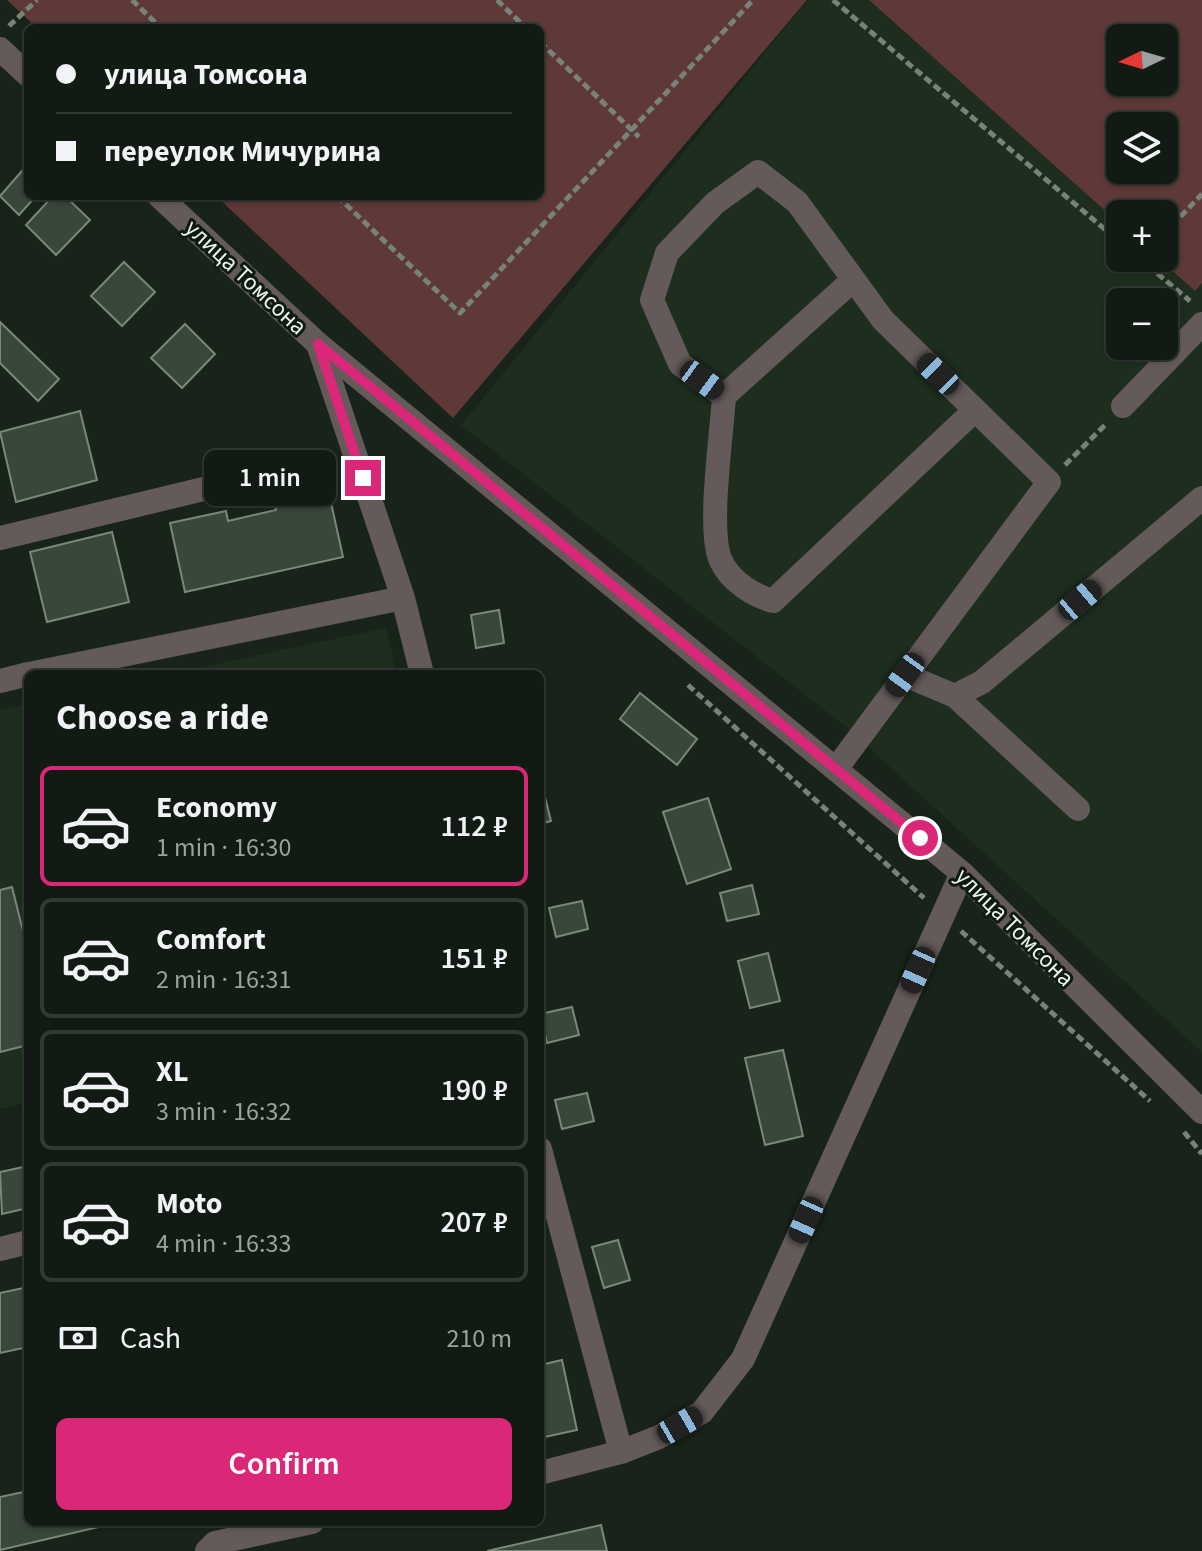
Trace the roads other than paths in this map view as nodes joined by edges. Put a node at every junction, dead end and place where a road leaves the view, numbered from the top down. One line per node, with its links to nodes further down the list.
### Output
1 (0, 49): 2 (street)
2 (24, 71)
3 (163, 200): 6 (street, улица Томсона)
4 (853, 280): 7 (street); 7 (street); 9 (street)
5 (1197, 313): 8 (street)
6 (318, 344): 13 (street); 20 (street, улица Томсона)
7 (724, 396): 9 (street)
8 (1123, 406)
9 (975, 410): 17 (street)
10 (262, 475): 12 (street)
11 (1202, 498): 19 (street)
12 (0, 538)
13 (403, 598): 14 (street); 15 (street)
14 (48, 670)
15 (421, 670)
16 (24, 675): 18 (street)
17 (905, 675): 19 (street); 20 (street)
18 (0, 681)
19 (955, 696): 21 (street)
20 (836, 769): 22 (street, улица Томсона)
21 (1078, 809)
22 (962, 873): 23 (street, улица Томсона); 27 (street)
23 (1202, 1112)
24 (544, 1164): 27 (street)
25 (24, 1243): 26 (street)
26 (0, 1249)
27 (621, 1452): 28 (street)
28 (544, 1472)
29 (294, 1526): 30 (street)
30 (207, 1551)

